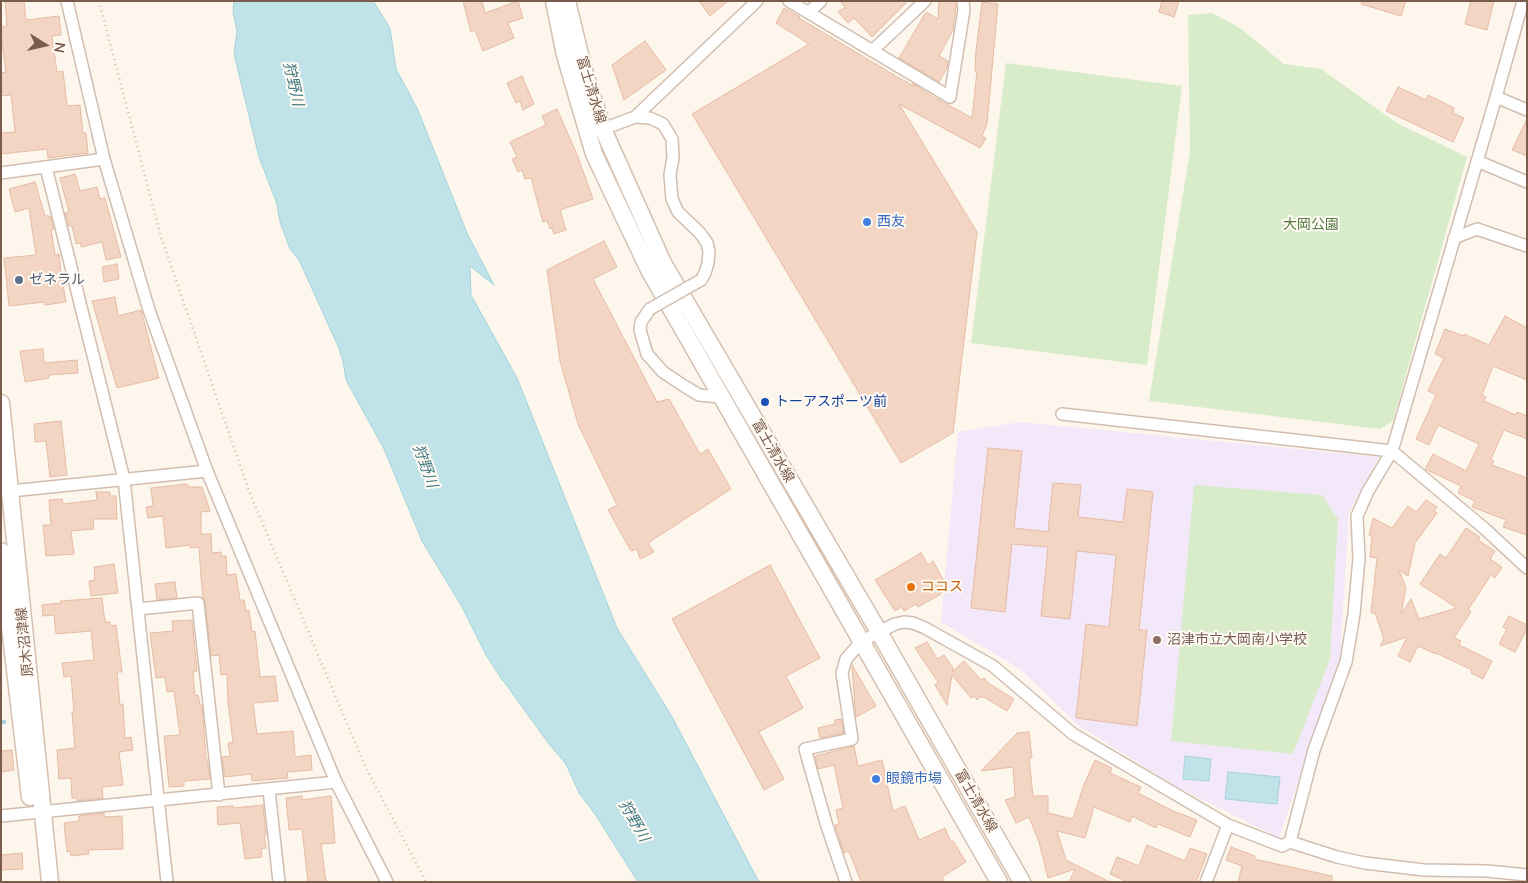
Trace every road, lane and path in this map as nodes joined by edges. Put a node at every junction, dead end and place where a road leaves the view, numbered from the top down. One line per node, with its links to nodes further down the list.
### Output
1 (67, 1): 17 (street)
2 (100, 1): 50 (path)
3 (554, 1): 24 (main road, 富士清水線)
4 (567, 1): 16 (main road, 富士清水線)
5 (756, 1): 15 (street)
6 (789, 1): 11 (street)
7 (821, 1): 11 (street)
8 (925, 1): 12 (street)
9 (963, 1): 12 (street)
10 (1522, 1): 13 (street)
11 (809, 12): 12 (street)
12 (872, 51)
13 (1496, 98): 14 (street); 18 (street)
14 (1527, 110)
15 (635, 117): 16 (street); 24 (street, bridge)
16 (603, 128): 34 (main road, 富士清水線)
17 (104, 159): 19 (street); 28 (street)
18 (1476, 161): 21 (street); 22 (street)
19 (46, 166): 20 (street); 29 (street)
20 (1, 173)
21 (1527, 182)
22 (1454, 238): 23 (street); 27 (street)
23 (1527, 246)
24 (720, 397): 35 (main road, 富士清水線)
25 (1, 403): 30 (main road, 原木沼津線)
26 (1062, 414): 27 (street)
27 (1392, 451): 32 (street); 43 (street)
28 (207, 471): 29 (street); 36 (street)
29 (124, 480): 30 (street); 33 (street)
30 (6, 492): 40 (main road, 原木沼津線)
31 (1, 551): 40 (main road, 原木沼津線)
32 (1527, 568)
33 (138, 609): 38 (street); 39 (street)
34 (879, 632): 35 (street); 42 (street); 53 (main road, 富士清水線)
35 (861, 642): 51 (street); 52 (main road, 富士清水線)
36 (336, 782): 37 (street); 49 (street)
37 (268, 790): 38 (street); 48 (street)
38 (218, 795): 39 (street)
39 (158, 801): 40 (street); 47 (street)
40 (37, 811): 41 (street); 45 (main road, 原木沼津線); 46 (main road, 原木沼津線)
41 (1, 816)
42 (1228, 825): 43 (street); 54 (street)
43 (1290, 842): 44 (street)
44 (1527, 874)
45 (39, 882)
46 (50, 882)
47 (166, 882)
48 (279, 882)
49 (387, 882)
50 (426, 882)
51 (846, 882)
52 (999, 882)
53 (1022, 882)
54 (1206, 882)

